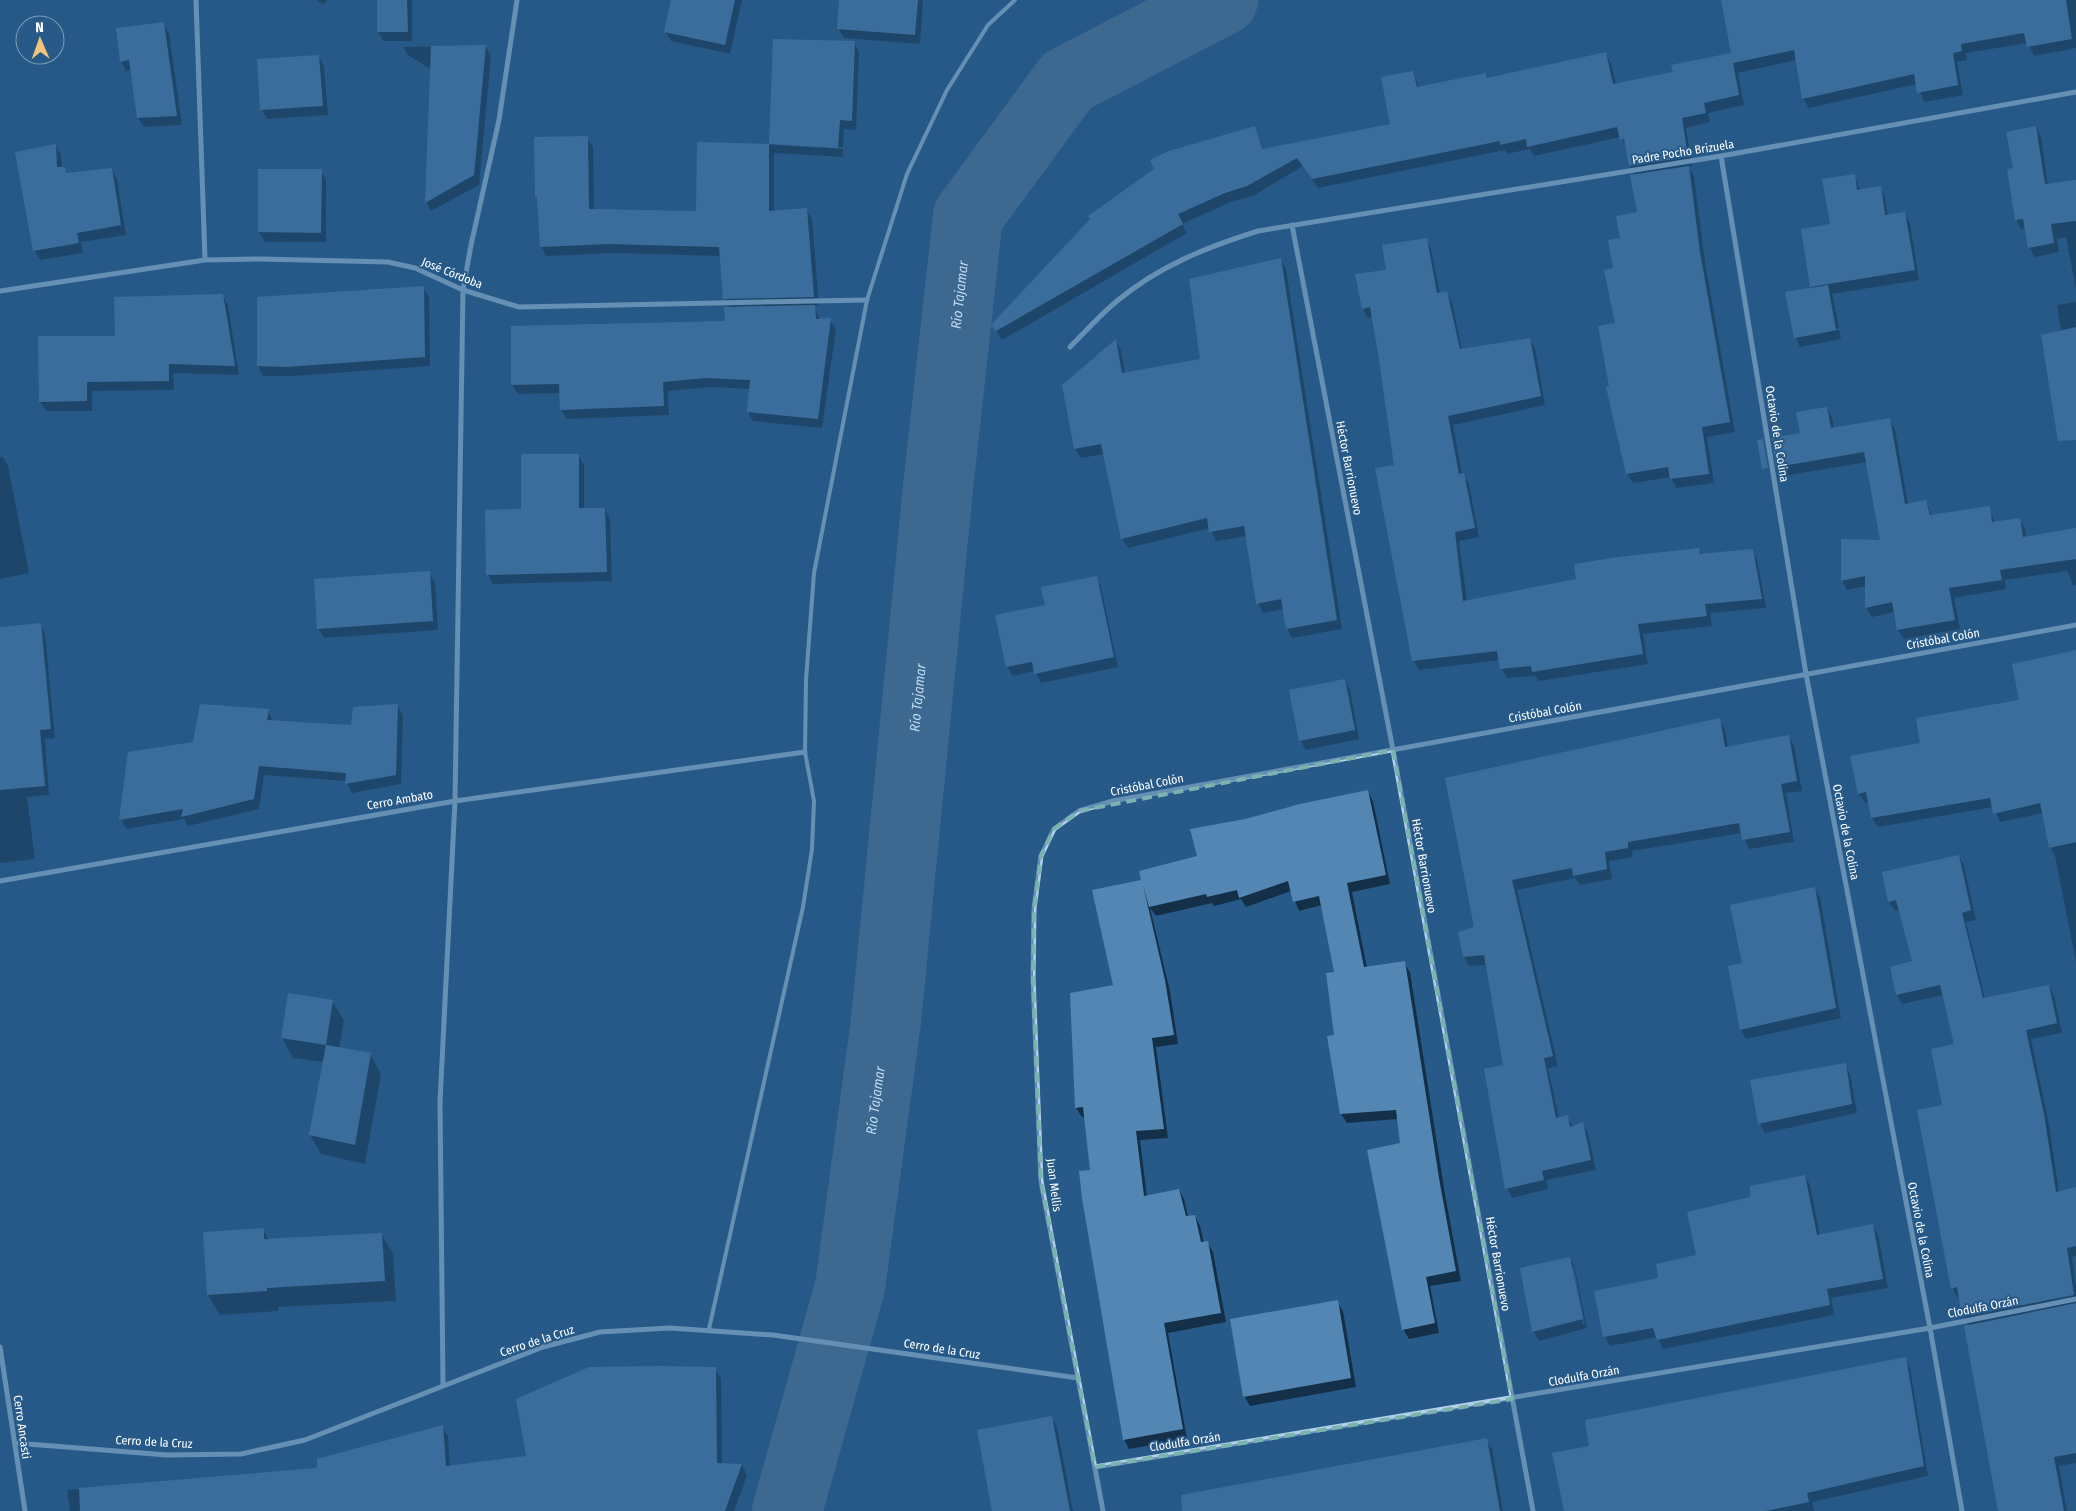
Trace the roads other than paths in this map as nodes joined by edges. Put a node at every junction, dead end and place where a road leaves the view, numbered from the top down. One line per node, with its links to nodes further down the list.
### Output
1 (196, 0): 7 (street)
2 (517, 0): 8 (street)
3 (1015, 0): 10 (lane)
4 (2076, 92): 5 (street, Padre Pocho Brizuela)
5 (1721, 156): 6 (street, Padre Pocho Brizuela); 13 (street, Octavio de la Colina)
6 (1292, 225): 11 (street, Padre Pocho Brizuela); 14 (street, Héctor Barrionuevo)
7 (205, 260): 8 (street, José Córdoba); 9 (street, José Córdoba)
8 (463, 290): 10 (street, José Córdoba); 16 (street)
9 (0, 291)
10 (867, 300): 15 (lane)
11 (1070, 346)
12 (2076, 625): 13 (street, Cristóbal Colón)
13 (1806, 674): 14 (street, Cristóbal Colón); 20 (street, Octavio de la Colina)
14 (1393, 750): 17 (street, Cristóbal Colón); 27 (street, Héctor Barrionuevo)
15 (805, 752): 16 (street, Cerro Ambato); 21 (lane)
16 (455, 801): 18 (street, Cerro Ambato); 24 (street)
17 (1041, 856): 23 (street, Juan Mellis)
18 (0, 881)
19 (2076, 1299): 20 (street, Clodulfa Orzán)
20 (1930, 1328): 27 (street, Clodulfa Orzán); 33 (street, Octavio de la Colina)
21 (709, 1329): 23 (street, Cerro de la Cruz); 24 (street, Cerro de la Cruz)
22 (0, 1347): 25 (street, Cerro Ancasti)
23 (1078, 1378): 29 (street, Juan Mellis)
24 (443, 1385): 28 (street, Cerro de la Cruz)
25 (6, 1388): 26 (street); 28 (street, Cerro Ancasti)
26 (0, 1389)
27 (1512, 1399): 29 (street, Clodulfa Orzán); 32 (street, Héctor Barrionuevo)
28 (15, 1443): 30 (street, Cerro Ancasti)
29 (1095, 1467): 31 (street, Juan Mellis)
30 (25, 1511)
31 (1103, 1511)
32 (1533, 1511)
33 (1962, 1511)

